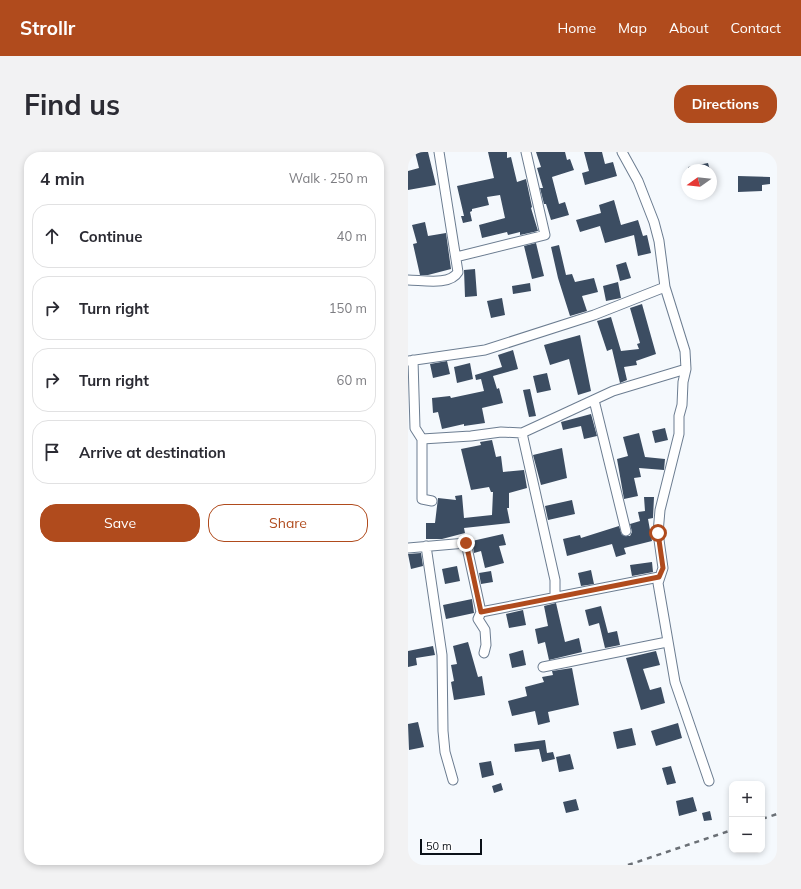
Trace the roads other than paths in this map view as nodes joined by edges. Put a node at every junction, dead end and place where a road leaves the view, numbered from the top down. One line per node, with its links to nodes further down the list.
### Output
1 (439, 152): 4 (street)
2 (526, 152): 4 (street)
3 (622, 152): 6 (street)
4 (456, 256): 5 (street)
5 (408, 280)
6 (666, 288): 7 (street); 8 (street)
7 (410, 360): 11 (street)
8 (686, 369): 9 (street); 16 (street)
9 (594, 400): 10 (street); 13 (street)
10 (522, 433): 11 (street); 17 (street)
11 (422, 439): 12 (street)
12 (432, 501)
13 (626, 531)
14 (426, 546): 15 (street); 18 (street); 22 (street)
15 (408, 548)
16 (659, 577): 17 (street); 19 (street)
17 (555, 597): 18 (street)
18 (481, 612): 20 (street)
19 (667, 642): 21 (street); 23 (street)
20 (484, 653)
21 (543, 667)
22 (453, 780)
23 (709, 781)

